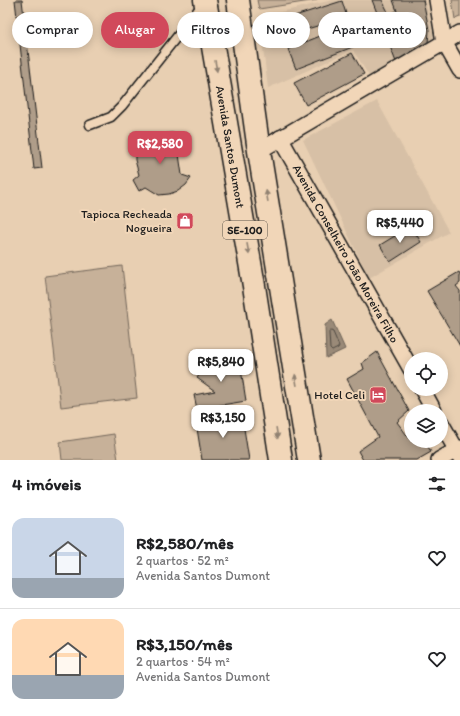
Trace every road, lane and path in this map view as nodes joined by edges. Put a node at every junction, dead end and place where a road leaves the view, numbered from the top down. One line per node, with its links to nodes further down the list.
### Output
1 (238, 0): 9 (main road, SE-100)
2 (437, 0): 5 (street)
3 (205, 1): 7 (lane); 13 (main road, Avenida Santos Dumont / SE-100, one-way to 13)
4 (460, 33): 5 (street)
5 (444, 42): 6 (street); 8 (street)
6 (460, 70)
7 (90, 125)
8 (280, 138): 9 (street); 10 (street, Avenida Conselheiro João Moreira Filho)
9 (259, 151): 14 (main road, SE-100, one-way to 9)
10 (404, 357)
11 (448, 434): 12 (street)
12 (459, 452): 15 (street)
13 (281, 460)
14 (309, 460)
15 (440, 460)

